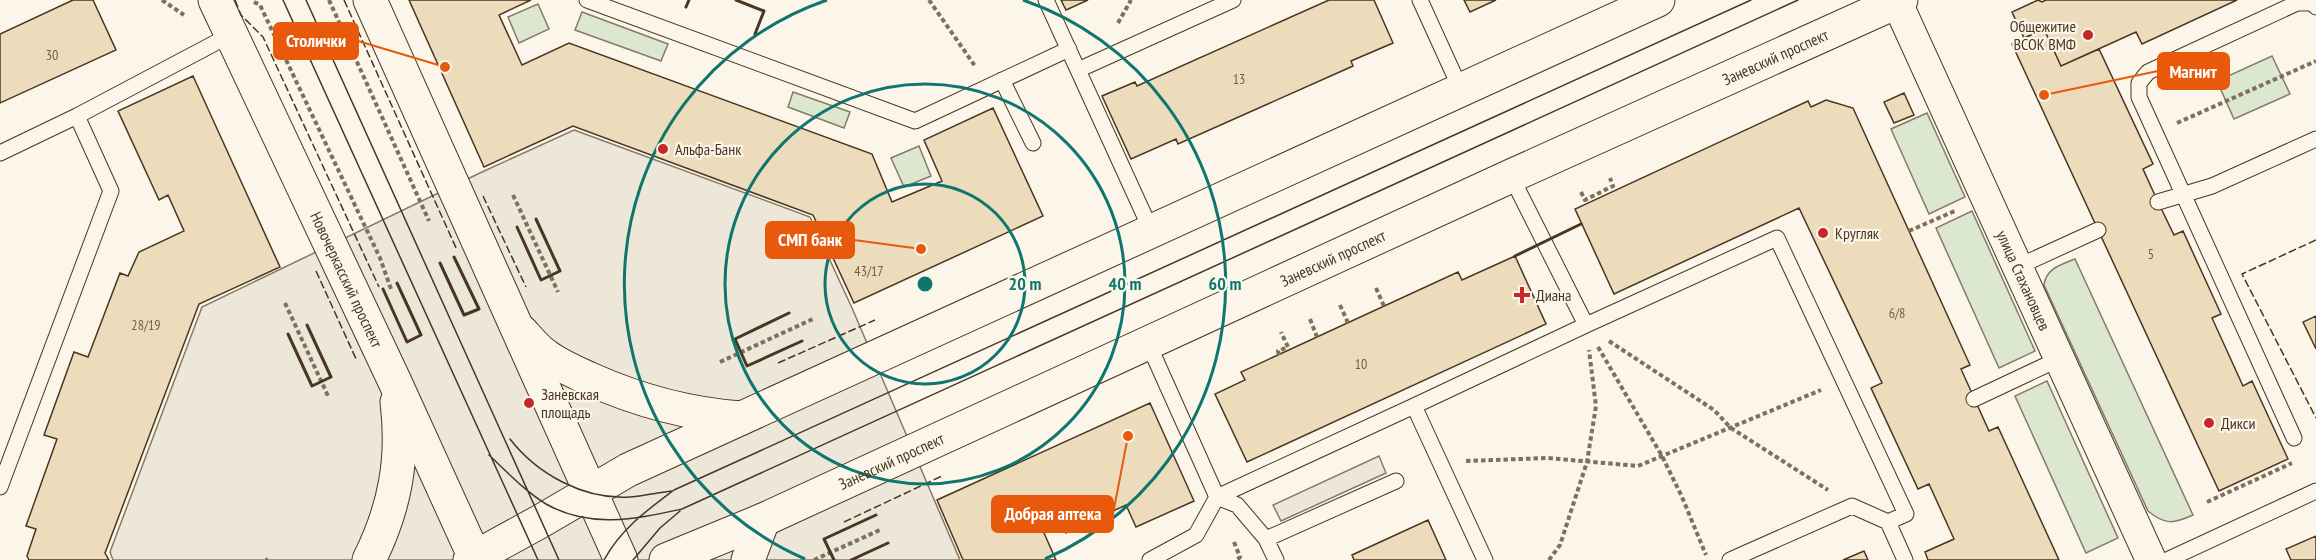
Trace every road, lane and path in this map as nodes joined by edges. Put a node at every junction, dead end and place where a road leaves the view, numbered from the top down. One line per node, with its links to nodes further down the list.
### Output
1 (215, 0): 13 (main road, Новочеркасский проспект)
2 (329, 0): 31 (path)
3 (370, 0): 45 (main road)
4 (587, 0): 17 (lane)
5 (929, 0): 17 (path)
6 (1046, 0): 14 (lane)
7 (1233, 0): 16 (lane)
8 (1419, 0): 18 (lane)
9 (1658, 0): 18 (main road)
10 (1898, 1): 24 (main road, Заневский проспект); 29 (street, улица Стахановцев)
11 (260, 5): 36 (path)
12 (2316, 7): 20 (lane)
13 (232, 34): 19 (lane); 54 (main road, Новочеркасский проспект)
14 (1069, 49): 16 (lane); 17 (lane)
15 (2316, 61): 20 (path)
16 (1078, 70): 32 (lane)
17 (996, 83): 22 (lane)
18 (1461, 90): 32 (main road)
19 (77, 116): 23 (lane); 65 (lane)
20 (2156, 133): 28 (lane)
21 (2316, 139): 28 (lane)
22 (1033, 143)
23 (0, 153)
24 (1511, 176): 46 (lane); 49 (main road, Заневский проспект)
25 (1610, 178): 26 (path)
26 (1581, 192)
27 (513, 195): 38 (path)
28 (2183, 195): 30 (lane); 60 (lane)
29 (1985, 197): 34 (path); 35 (street, улица Стахановцев)
30 (2158, 202)
31 (429, 222)
32 (1151, 230): 58 (main road)
33 (2098, 230): 35 (lane)
34 (1909, 231)
35 (2017, 267): 51 (street, улица Стахановцев)
36 (390, 286)
37 (1377, 288): 41 (path)
38 (558, 292)
39 (285, 303): 55 (path)
40 (1340, 305): 44 (path)
41 (1384, 306)
42 (815, 318): 52 (path)
43 (1310, 319): 48 (path)
44 (1348, 323)
45 (514, 325): 58 (main road); 67 (main road)
46 (1586, 325): 53 (lane); 57 (lane); 59 (path); 61 (path); 63 (path)
47 (1281, 332): 50 (path)
48 (1317, 337)
49 (1148, 343): 68 (lane); 71 (main road, Заневский проспект)
50 (1280, 355)
51 (2059, 359): 56 (lane); 88 (street, улица Стахановцев)
52 (720, 362)
53 (1843, 380): 59 (path); 72 (lane)
54 (395, 382): 75 (main road, Новочеркасский проспект); 76 (main road)
55 (329, 398)
56 (1974, 399)
57 (1413, 406): 62 (lane); 68 (lane)
58 (741, 418): 67 (main road)
59 (1731, 428): 61 (path); 70 (path)
60 (2294, 438): 69 (path)
61 (1662, 456): 63 (path); 85 (path)
62 (1439, 462): 63 (path); 83 (lane)
63 (1587, 462): 84 (path)
64 (1396, 481): 74 (lane)
65 (0, 487)
66 (2316, 491): 89 (lane)
67 (590, 492): 75 (main road); 77 (main road)
68 (1217, 497): 74 (lane); 81 (lane)
69 (2207, 502)
70 (1852, 506): 72 (lane); 86 (lane)
71 (763, 520): 78 (main road, Заневский проспект); 79 (main road)
72 (1888, 522): 87 (lane)
73 (882, 529): 80 (path)
74 (1266, 539): 82 (lane)
75 (474, 559)
76 (369, 560)
77 (621, 560)
78 (666, 560)
79 (748, 560)
80 (814, 560)
81 (1150, 560)
82 (1276, 560)
83 (1485, 560)
84 (1549, 560)
85 (1708, 560)
86 (1730, 560)
87 (1905, 560)
88 (2151, 560)
89 (2167, 560)

